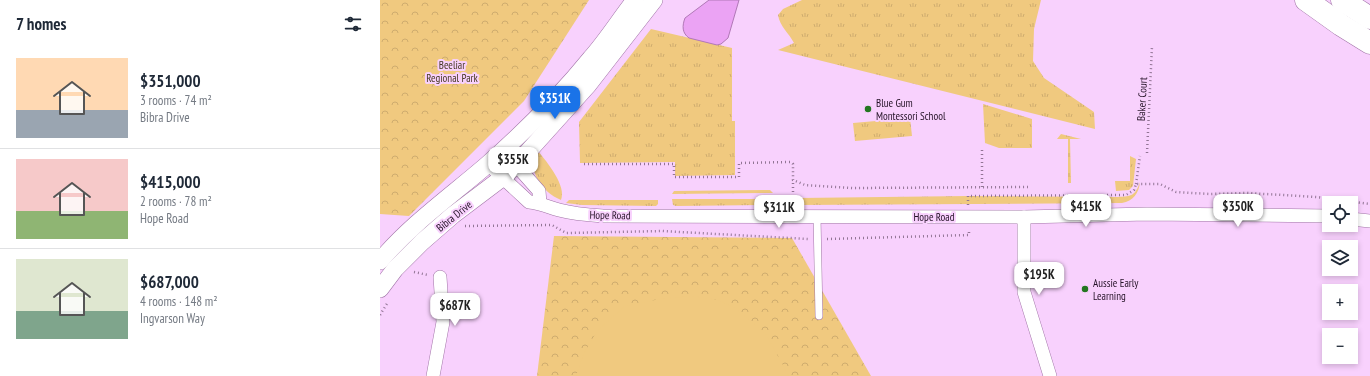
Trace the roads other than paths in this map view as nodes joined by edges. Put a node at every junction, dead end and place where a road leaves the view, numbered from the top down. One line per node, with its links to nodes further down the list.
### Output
1 (635, 0): 7 (street, Bibra Drive)
2 (654, 0): 9 (street, Bibra Drive)
3 (1306, 0): 6 (highway)
4 (1342, 0): 5 (highway)
5 (1370, 18)
6 (1370, 43)
7 (501, 152): 8 (street, Bibra Drive); 9 (street)
8 (488, 164): 10 (street, Hope Road); 17 (street, Bibra Drive)
9 (516, 165): 10 (street, Bibra Drive); 11 (street)
10 (502, 178): 11 (street, Hope Road); 19 (street, Bibra Drive)
11 (540, 203): 12 (street, Hope Road)
12 (817, 216): 14 (street, Hope Road); 20 (lane)
13 (1322, 216): 14 (street, Hope Road)
14 (1024, 217): 22 (street)
15 (1358, 220): 16 (street)
16 (1370, 222)
17 (380, 261)
18 (440, 277): 21 (street)
19 (383, 290)
20 (819, 316)
21 (434, 376)
22 (1050, 376)

